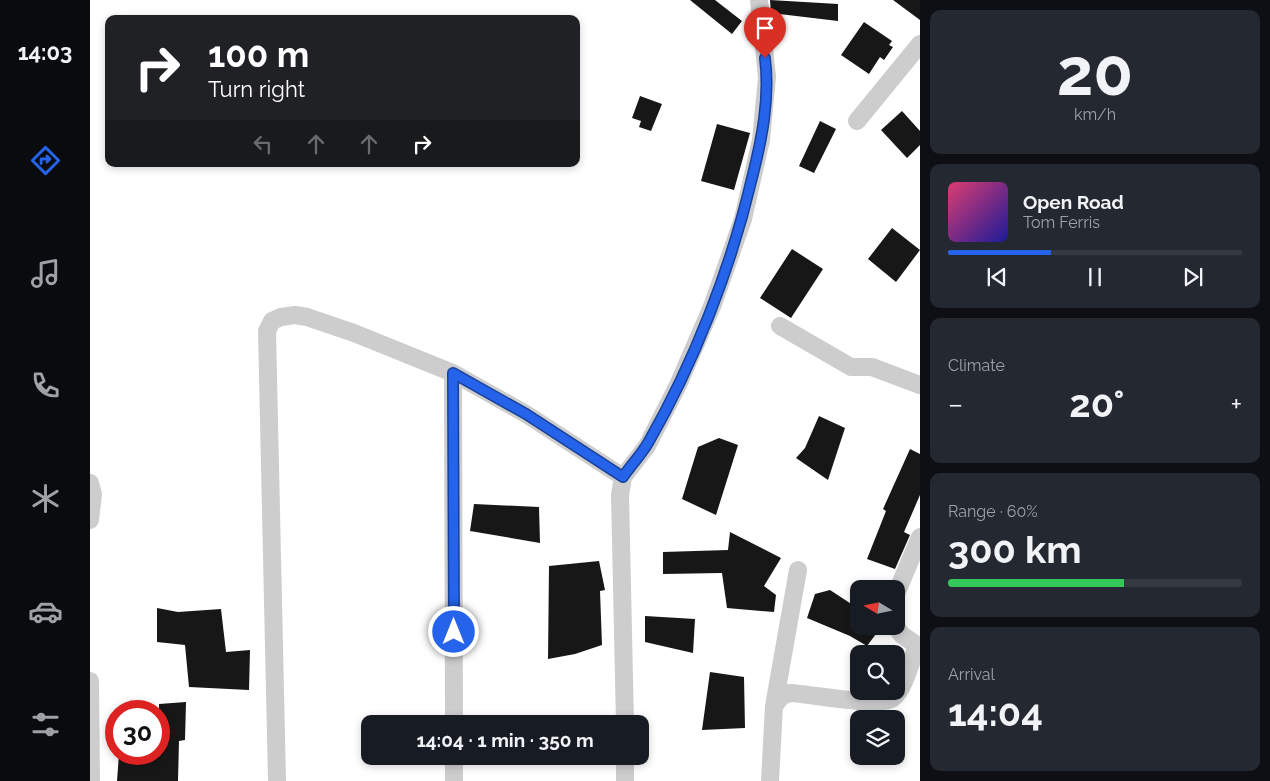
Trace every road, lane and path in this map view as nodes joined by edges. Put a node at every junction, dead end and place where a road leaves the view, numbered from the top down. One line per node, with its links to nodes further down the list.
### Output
1 (759, 0): 7 (street)
2 (920, 44): 3 (street)
3 (856, 121)
4 (780, 326): 6 (street)
5 (453, 373): 7 (street); 16 (street); 21 (street)
6 (920, 385)
7 (623, 477): 17 (street)
8 (90, 483): 9 (street)
9 (90, 520)
10 (920, 537): 12 (street)
11 (798, 570): 15 (street)
12 (902, 580)
13 (902, 635): 15 (street)
14 (90, 681): 20 (street)
15 (774, 706): 24 (street)
16 (454, 715)
17 (625, 715)
18 (454, 765): 22 (street)
19 (626, 765): 23 (street)
20 (92, 781)
21 (277, 781)
22 (454, 781)
23 (626, 781)
24 (770, 781)

